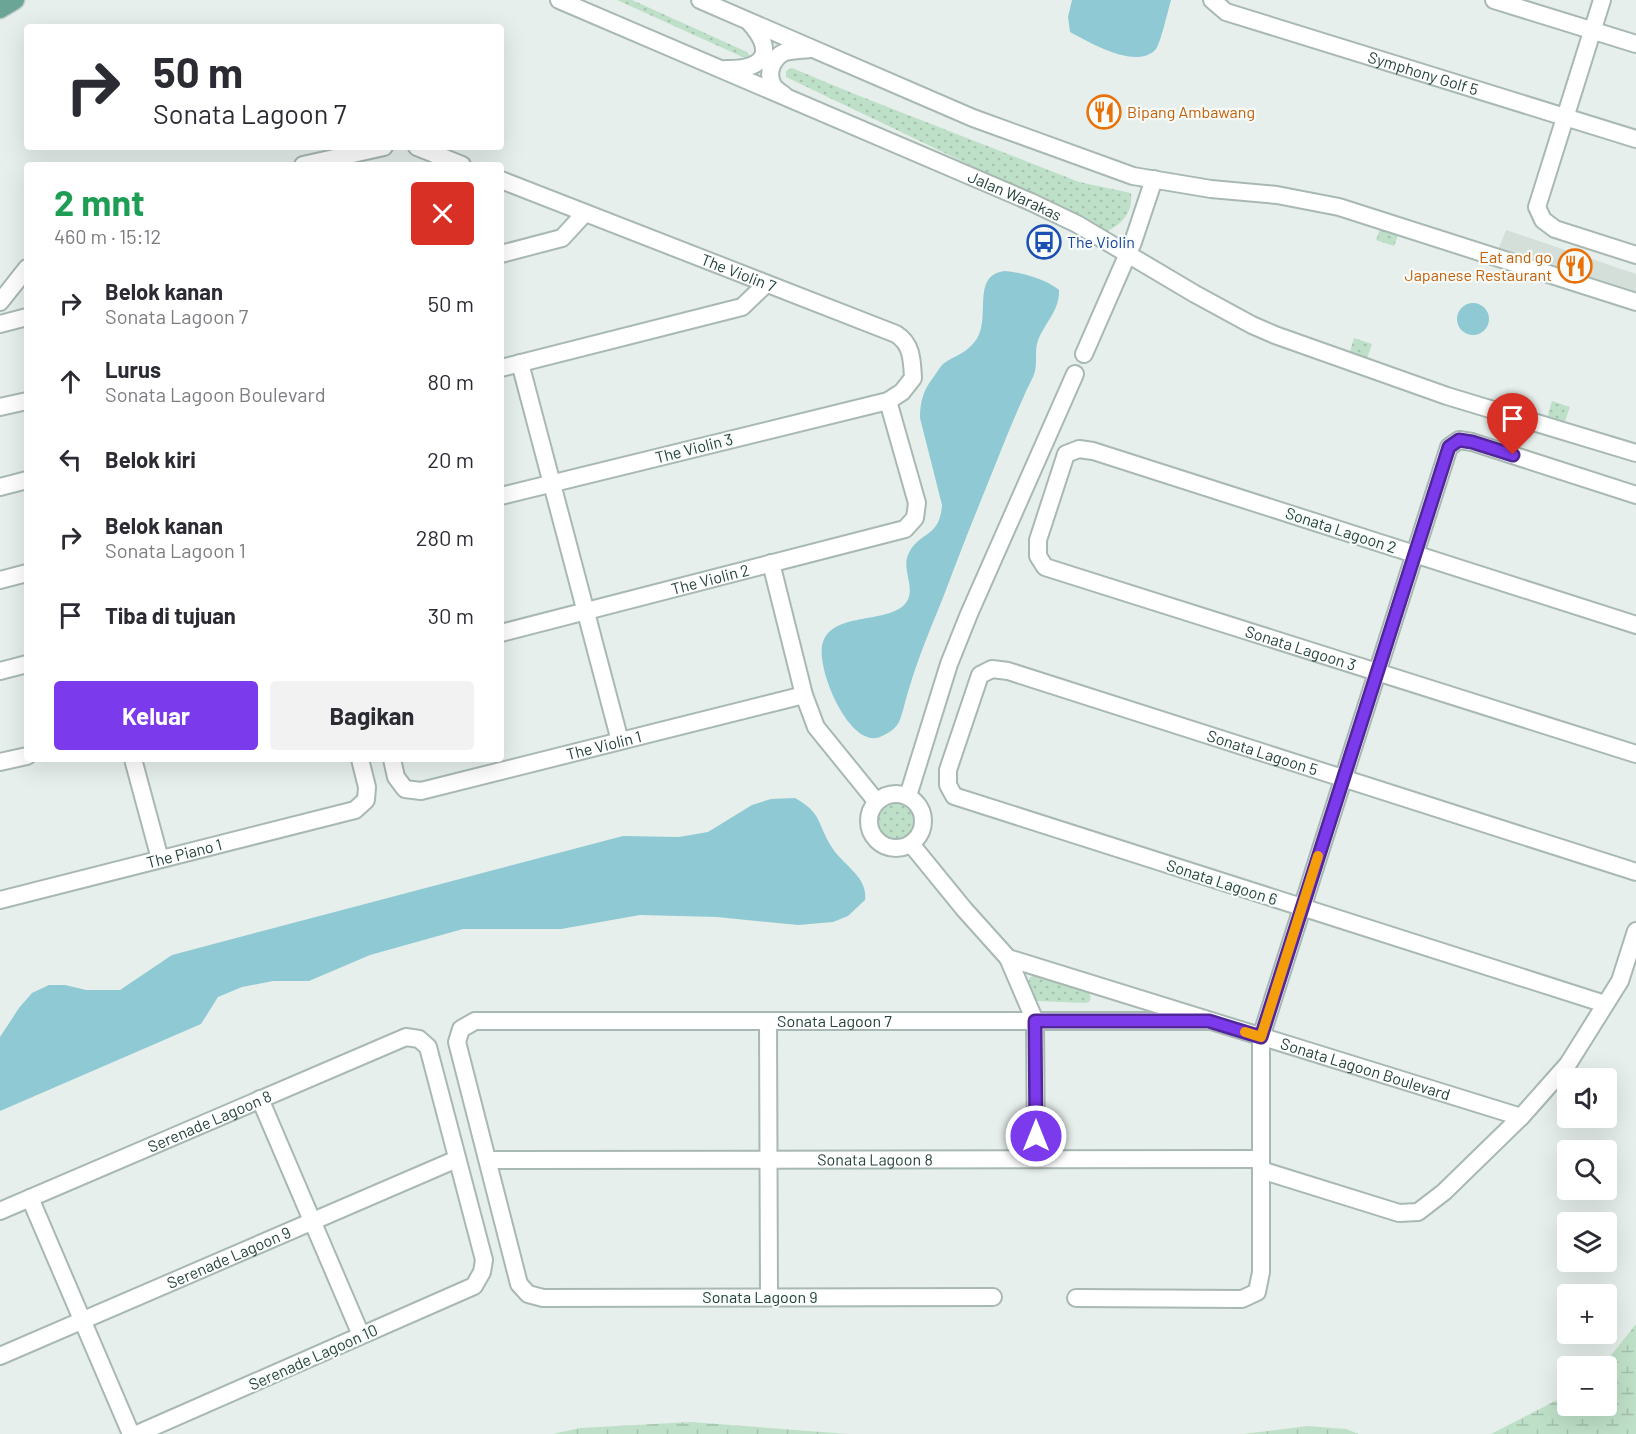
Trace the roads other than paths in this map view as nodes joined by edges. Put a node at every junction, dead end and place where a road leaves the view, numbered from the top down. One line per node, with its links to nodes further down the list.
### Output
1 (15, 0): 7 (main road)
2 (559, 0): 12 (street, Jalan Warakas)
3 (700, 0): 8 (street)
4 (1494, 0): 9 (street)
5 (1602, 0): 9 (street)
6 (1213, 1): 14 (street, Symphony Golf 5)
7 (0, 9)
8 (747, 20): 11 (street); 12 (street)
9 (1592, 31): 10 (street); 14 (street)
10 (1636, 45)
11 (813, 49): 13 (street); 20 (street)
12 (721, 69): 13 (street, Jalan Warakas)
13 (787, 97): 24 (street, Jalan Warakas)
14 (1565, 117): 15 (street, Symphony Golf 5); 25 (street)
15 (1636, 139)
16 (370, 150): 18 (street)
17 (424, 150): 19 (street)
18 (316, 162)
19 (454, 162)
20 (1154, 179): 24 (street); 29 (street)
21 (504, 181): 22 (street, The Violin 7)
22 (585, 213): 23 (street); 27 (street, The Violin 7)
23 (504, 253)
24 (1128, 253): 32 (street); 39 (street, Jalan Warakas)
25 (1636, 255)
26 (24, 272): 28 (street)
27 (766, 284): 33 (street); 36 (street, The Violin 7)
28 (0, 302)
29 (1636, 302)
30 (24, 318): 31 (street)
31 (0, 324)
32 (1084, 354)
33 (520, 363): 34 (street); 41 (street)
34 (504, 367)
35 (1075, 374): 66 (street)
36 (888, 401): 41 (street, The Violin 3); 47 (street, The Violin 2)
37 (24, 402): 38 (street)
38 (0, 407)
39 (1636, 453)
40 (24, 481): 42 (street)
41 (551, 484): 43 (street, The Violin 3); 50 (street)
42 (0, 487)
43 (504, 495)
44 (1636, 495): 45 (street)
45 (1414, 554): 46 (street, Sonata Lagoon 2); 51 (street, Sonata Lagoon 2); 55 (street)
46 (1038, 556): 55 (street, Sonata Lagoon 3)
47 (771, 563): 50 (street, The Violin 2); 56 (street)
48 (24, 574): 49 (street)
49 (0, 580)
50 (585, 611): 52 (street, The Violin 2); 57 (street)
51 (1636, 625)
52 (504, 632)
53 (24, 665): 54 (street)
54 (0, 671)
55 (1377, 672): 58 (street, Sonata Lagoon 3); 64 (street)
56 (804, 695): 57 (street, The Violin 1); 67 (street)
57 (620, 741): 63 (street, The Violin 1)
58 (1636, 754)
59 (24, 757): 60 (street)
60 (0, 762)
61 (134, 762): 69 (street)
62 (361, 762): 69 (street, The Piano 1)
63 (393, 762)
64 (1343, 778): 65 (street, Sonata Lagoon 5); 70 (street, Sonata Lagoon 5); 72 (street)
65 (948, 785): 72 (street, Sonata Lagoon 6)
66 (908, 796): 67 (street); 68 (street)
67 (876, 801): 68 (street)
68 (911, 844): 74 (street)
69 (160, 859): 71 (street, The Piano 1)
70 (1636, 872)
71 (0, 900)
72 (1302, 907): 75 (street, Sonata Lagoon 6); 79 (street)
73 (1636, 932): 75 (street)
74 (1008, 958): 77 (street); 78 (street, Sonata Lagoon Boulevard)
75 (1605, 1004): 81 (street)
76 (768, 1021): 77 (street, Sonata Lagoon 7); 84 (street, Sonata Lagoon 7); 85 (street)
77 (1035, 1021): 78 (street, Sonata Lagoon 7); 83 (street)
78 (1209, 1021): 79 (street, Sonata Lagoon Boulevard)
79 (1261, 1037): 81 (street, Sonata Lagoon Boulevard); 86 (street)
80 (260, 1099): 82 (street, Serenade Lagoon 8); 87 (street, Serenade Lagoon 8); 89 (street)
81 (1521, 1117): 86 (street, Sonata Lagoon 8)
82 (457, 1159): 89 (street, Serenade Lagoon 9); 94 (street, Serenade Lagoon 10)
83 (1036, 1159): 85 (street, Sonata Lagoon 8); 86 (street, Sonata Lagoon 8)
84 (488, 1160): 85 (street, Sonata Lagoon 8); 90 (street, Sonata Lagoon 9)
85 (768, 1160): 90 (street)
86 (1261, 1165): 92 (street)
87 (30, 1198): 88 (street, Serenade Lagoon 8); 93 (street)
88 (0, 1211)
89 (313, 1221): 93 (street, Serenade Lagoon 9); 94 (street)
90 (769, 1297): 91 (street, Sonata Lagoon 9)
91 (993, 1297)
92 (1076, 1298)
93 (82, 1321): 95 (street, Serenade Lagoon 9); 96 (street)
94 (361, 1335): 97 (street, Serenade Lagoon 10)
95 (0, 1356)
96 (131, 1434)
97 (137, 1434)

